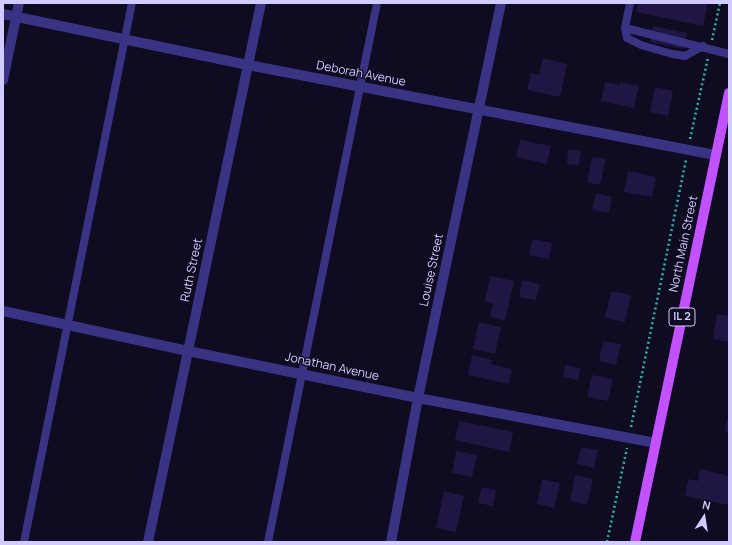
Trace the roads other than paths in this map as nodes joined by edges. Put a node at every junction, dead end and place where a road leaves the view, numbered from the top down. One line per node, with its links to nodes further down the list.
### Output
1 (19, 3): 8 (street)
2 (132, 3): 10 (lane)
3 (261, 3): 13 (street, Ruth Street)
4 (377, 3): 15 (lane)
5 (501, 3): 17 (street, Louise Street)
6 (630, 3): 9 (lane)
7 (3, 14): 8 (street, Deborah Avenue)
8 (16, 17): 10 (street, Deborah Avenue); 14 (street)
9 (625, 28): 11 (lane); 11 (lane)
10 (125, 39): 13 (street, Deborah Avenue); 20 (lane)
11 (706, 47): 12 (lane)
12 (729, 54)
13 (248, 65): 15 (street, Deborah Avenue); 21 (street, Ruth Street)
14 (3, 80)
15 (360, 87): 17 (street, Deborah Avenue); 22 (lane)
16 (729, 93): 18 (main road, North Main Street / IL 2)
17 (478, 109): 18 (street, Deborah Avenue); 23 (street, Louise Street)
18 (715, 155): 24 (main road, North Main Street / IL 2)
19 (3, 311): 20 (street, Jonathan Avenue)
20 (68, 325): 21 (street, Jonathan Avenue); 25 (lane)
21 (188, 351): 22 (street, Jonathan Avenue); 26 (street, Ruth Street)
22 (302, 375): 23 (street, Jonathan Avenue); 27 (lane)
23 (418, 398): 24 (street, Jonathan Avenue); 28 (street, Louise Street)
24 (656, 443): 29 (main road, North Main Street / IL 2)
25 (24, 542)
26 (148, 542)
27 (268, 542)
28 (390, 542)
29 (635, 542)

